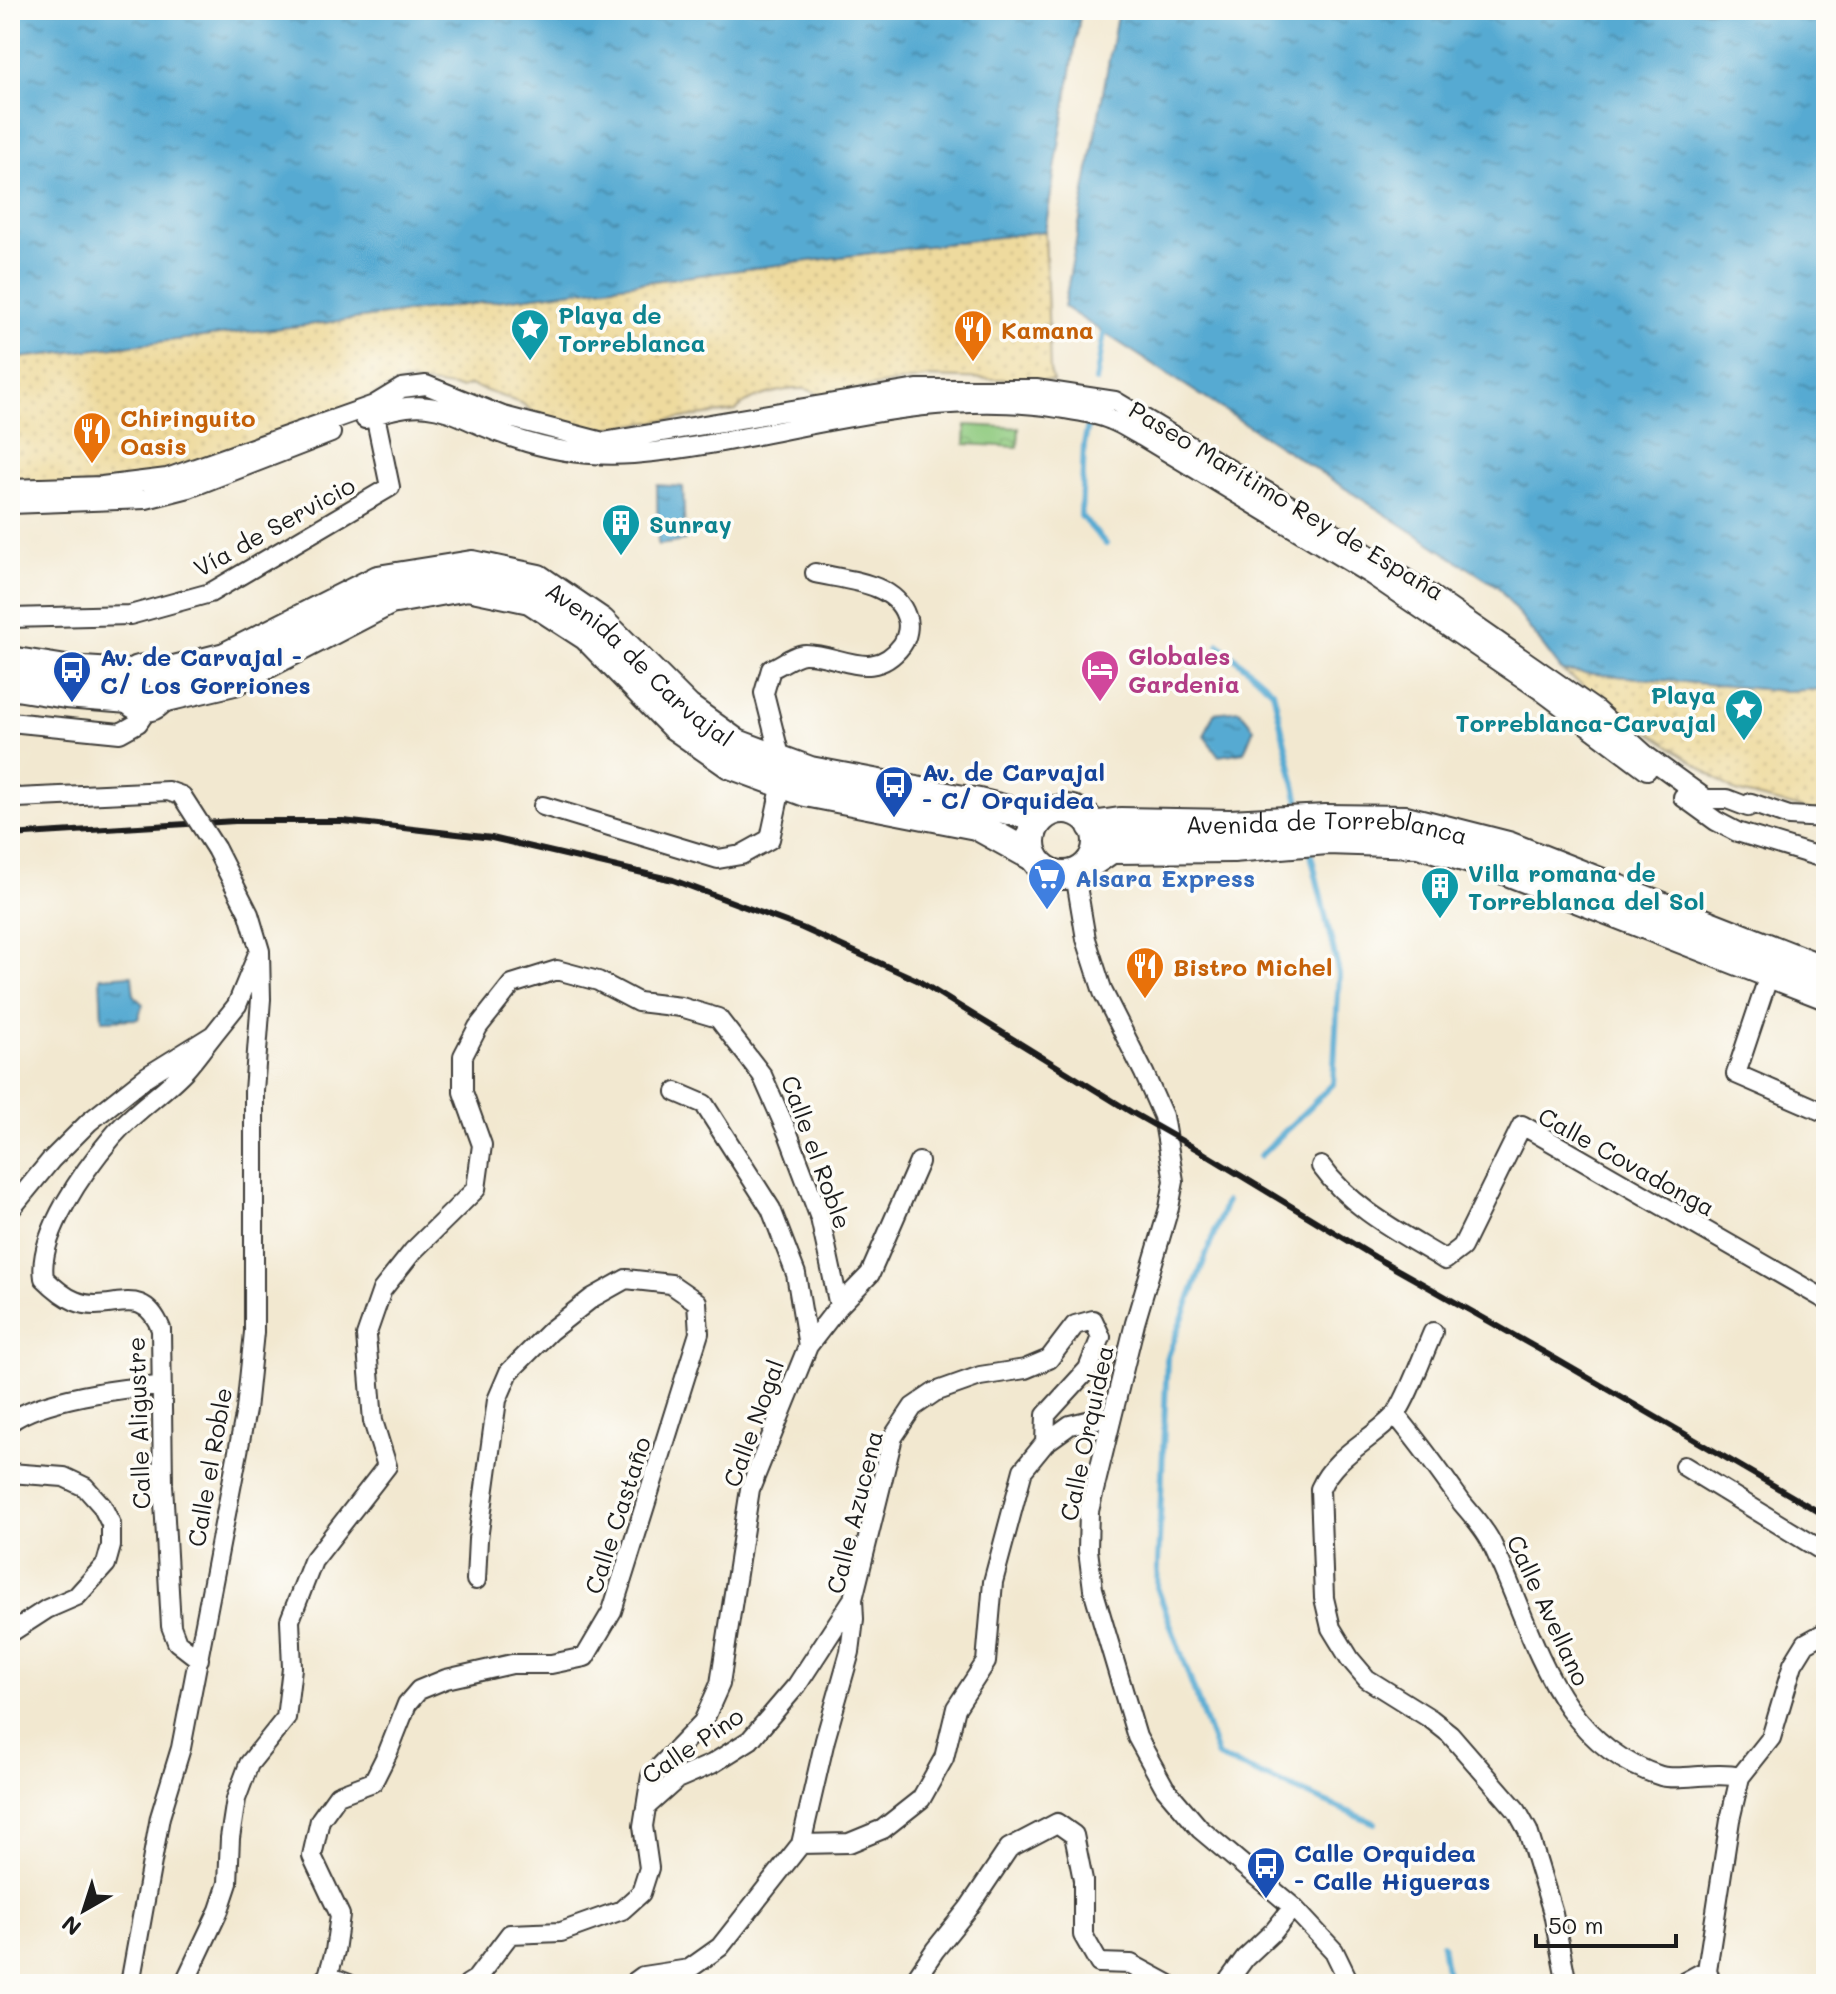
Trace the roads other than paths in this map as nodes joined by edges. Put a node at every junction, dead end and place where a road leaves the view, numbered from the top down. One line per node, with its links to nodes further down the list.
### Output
1 (375, 415): 3 (street, Paseo Marítimo Rey de España); 5 (street, Vía de Servicio); 19 (street, Paseo Marítimo Rey de España)
2 (10, 489): 14 (street)
3 (10, 504)
4 (815, 573): 10 (street)
5 (10, 618)
6 (10, 661): 8 (main road, Avenida de Carvajal)
7 (10, 685): 8 (main road, Avenida de Carvajal)
8 (145, 691): 9 (street); 10 (main road, Avenida de Carvajal)
9 (10, 722)
10 (781, 772): 12 (street); 13 (main road, Avenida de Carvajal); 18 (main road, Avenida de Carvajal)
11 (10, 794): 21 (street, Calle el Roble, bridge)
12 (543, 806)
13 (1041, 818): 15 (main road); 18 (main road)
14 (1826, 818)
15 (1092, 826): 17 (main road, Avenida de Torreblanca); 20 (main road)
16 (1326, 830): 17 (main road, Avenida de Torreblanca); 22 (main road, Avenida de Torreblanca); 23 (main road, Avenida de Torreblanca)
17 (1290, 832): 20 (main road, Avenida de Torreblanca)
18 (1034, 857): 20 (main road)
19 (1826, 859)
20 (1082, 869): 36 (street, Calle Orquidea)
21 (260, 951): 25 (street, Calle Aligustre); 47 (street, Calle el Roble)
22 (1826, 971)
23 (1769, 975): 24 (main road, Avenida de Torreblanca); 27 (street)
24 (1826, 995)
25 (213, 1035): 30 (street); 35 (street, Calle Aligustre)
26 (676, 1092): 34 (street)
27 (1826, 1113)
28 (919, 1162): 32 (street, Calle Nogal)
29 (1321, 1166): 31 (street, Calle Covadonga)
30 (10, 1210)
31 (1826, 1300)
32 (839, 1306): 34 (street, Calle Nogal); 55 (street, Calle el Roble)
33 (1433, 1332): 37 (street)
34 (808, 1346): 49 (street, Calle Nogal)
35 (162, 1386): 38 (street); 47 (street, Calle Aligustre)
36 (1112, 1415): 39 (street); 51 (street, Calle Orquidea)
37 (1396, 1415): 48 (street, Calle Avellano); 63 (street)
38 (10, 1422)
39 (1045, 1443): 44 (street, Calle Azucena); 50 (street)
40 (1684, 1466): 42 (street)
41 (10, 1473): 46 (street)
42 (1826, 1553)
43 (476, 1580): 53 (street, Calle Castaño)
44 (853, 1599): 49 (street, Calle Pino); 50 (street, Calle Azucena)
45 (1826, 1632): 48 (street)
46 (10, 1633)
47 (199, 1659): 54 (street, Calle el Roble)
48 (1740, 1777): 52 (street)
49 (648, 1805): 57 (street, Calle Pino)
50 (801, 1844): 58 (street, Calle Azucena)
51 (1293, 1907): 61 (street); 62 (street, Calle Orquidea)
52 (1710, 1977): 64 (street)
53 (323, 1980): 56 (street)
54 (130, 1984)
55 (184, 1984)
56 (349, 1984)
57 (468, 1984)
58 (632, 1984)
59 (912, 1984): 60 (street)
60 (1168, 1984)
61 (1226, 1984)
62 (1350, 1984)
63 (1567, 1984)
64 (1681, 1984)

